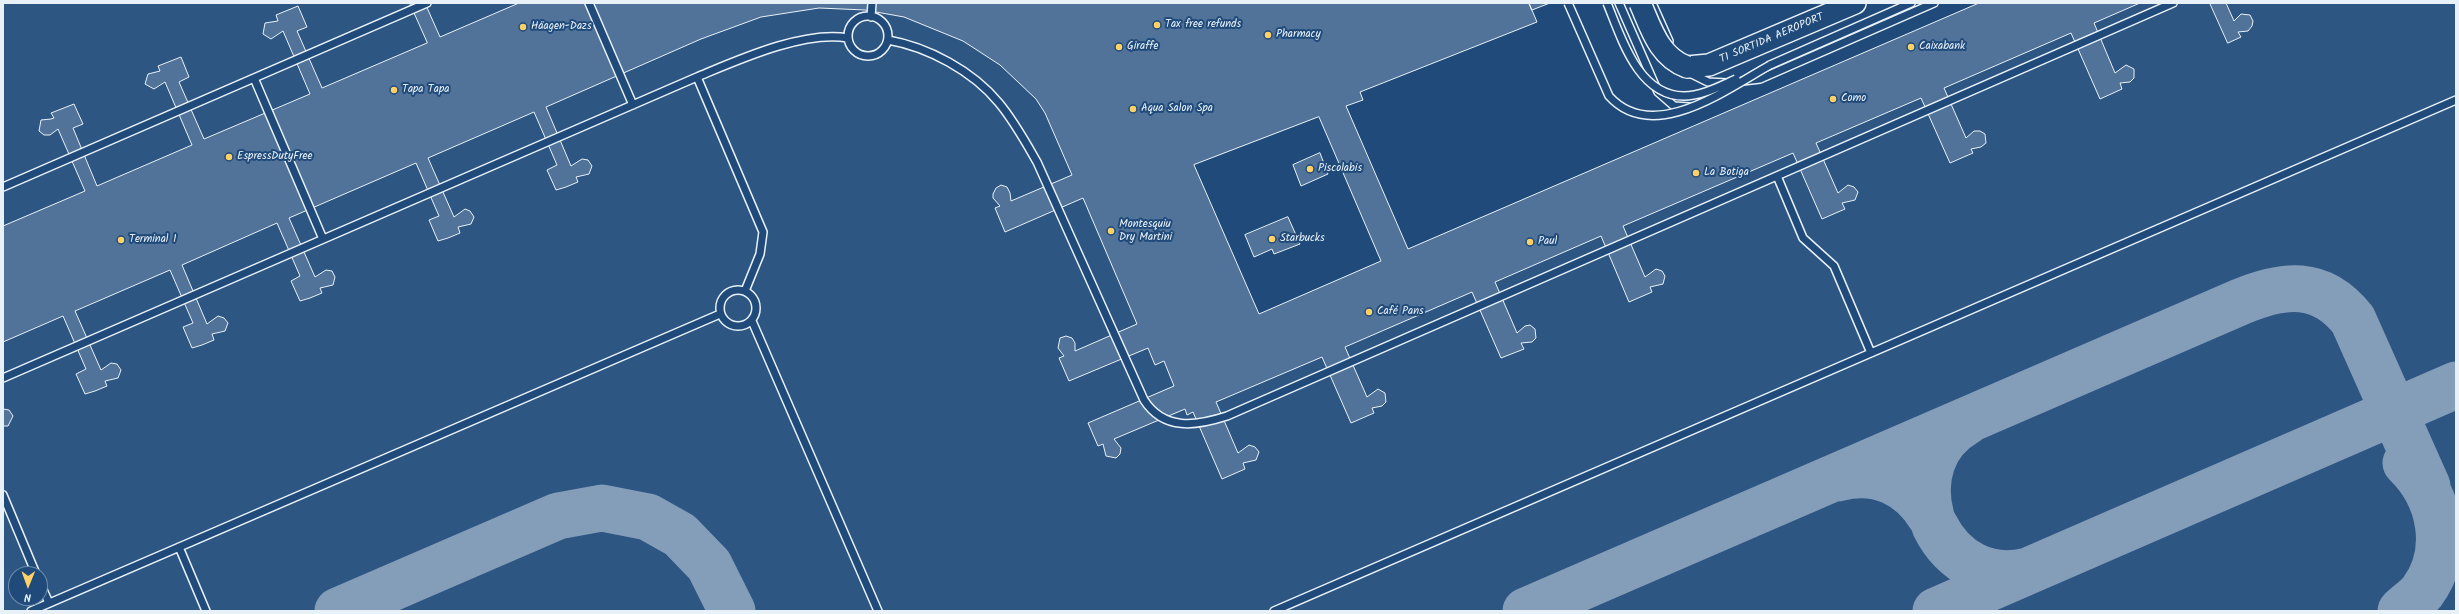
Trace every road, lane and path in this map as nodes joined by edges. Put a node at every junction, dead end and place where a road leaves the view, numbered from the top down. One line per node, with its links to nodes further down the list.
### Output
1 (427, 3): 18 (lane)
2 (589, 3): 21 (lane)
3 (872, 3): 13 (lane)
4 (1568, 3): 16 (lane, bridge)
5 (1606, 3): 16 (lane, bridge)
6 (1619, 3): 19 (lane)
7 (1640, 3): 9 (main road, T1 SORTIDA AEROPORT, bridge)
8 (1652, 3): 19 (lane)
9 (1855, 3)
10 (1911, 3): 16 (lane)
11 (1934, 3): 19 (lane)
12 (2173, 3): 22 (lane)
13 (871, 17): 14 (lane); 15 (lane)
14 (848, 38): 15 (lane); 17 (lane)
15 (888, 40): 22 (lane)
16 (1770, 65)
17 (697, 77): 21 (lane); 25 (lane)
18 (254, 78): 23 (lane); 24 (lane)
19 (1760, 79)
20 (2456, 100): 28 (lane)
21 (633, 105): 24 (lane)
22 (1777, 176): 28 (lane)
23 (3, 187)
24 (323, 239): 29 (lane)
25 (745, 291): 26 (lane); 27 (lane)
26 (720, 314): 27 (lane); 31 (lane)
27 (752, 321): 36 (lane)
28 (1871, 353): 37 (lane)
29 (3, 378)
30 (3, 495): 32 (lane)
31 (179, 547): 33 (lane); 35 (lane)
32 (33, 566)
33 (49, 604): 34 (lane)
34 (32, 611)
35 (206, 611)
36 (878, 611)
37 (1274, 611)

